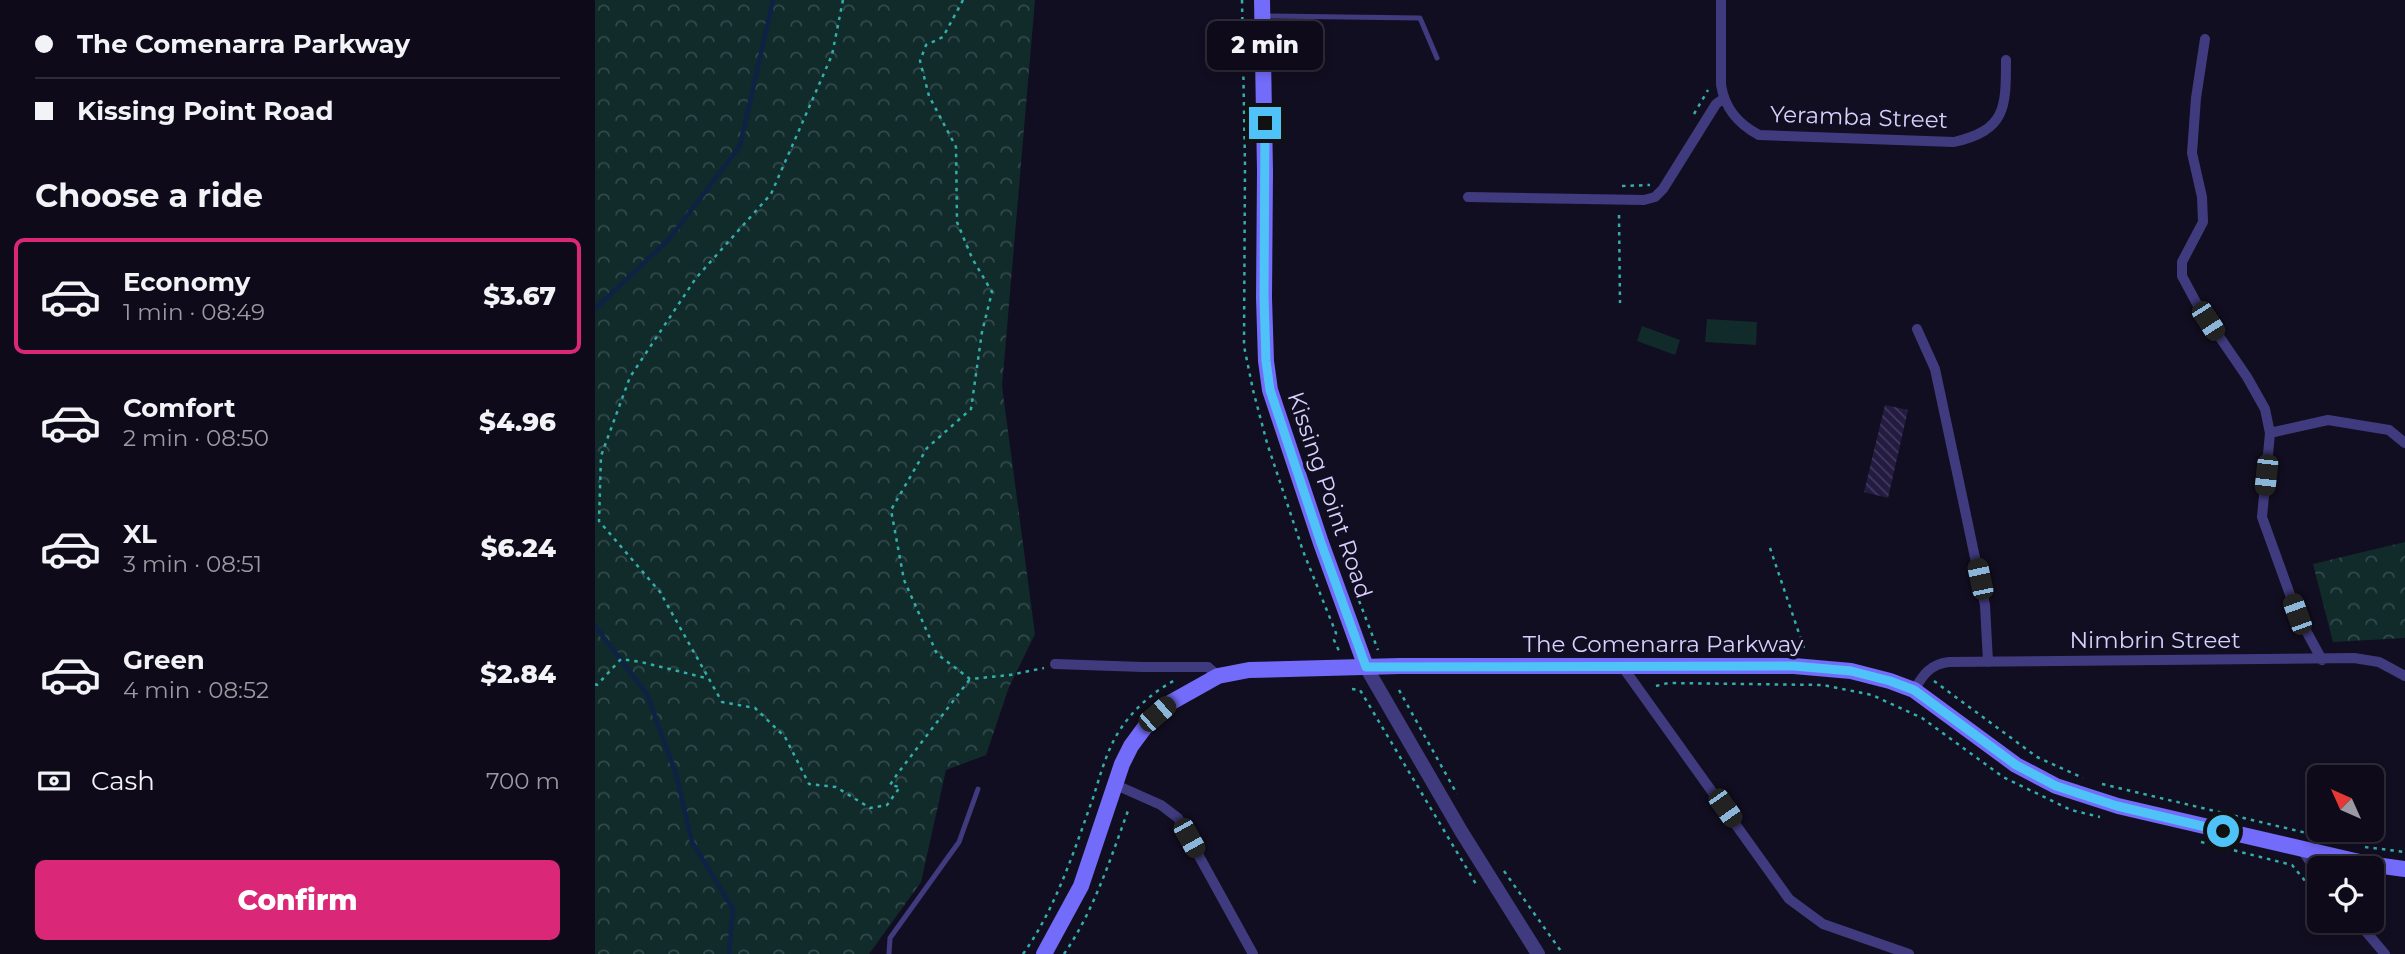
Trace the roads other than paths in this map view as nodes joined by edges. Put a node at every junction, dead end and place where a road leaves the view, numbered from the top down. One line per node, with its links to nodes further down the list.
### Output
1 (1721, 0): 6 (street)
2 (1262, 11): 4 (lane); 15 (main road, Kissing Point Road)
3 (2205, 39): 9 (street)
4 (1437, 58)
5 (2007, 60): 6 (street, Yeramba Street)
6 (1723, 99): 7 (street)
7 (1468, 197)
8 (1917, 329): 12 (street)
9 (2270, 433): 10 (street); 11 (street)
10 (2405, 443)
11 (2322, 660): 12 (street, Nimbrin Street); 17 (street, Nimbrin Street)
12 (1988, 662): 18 (street, Nimbrin Street)
13 (1055, 664): 16 (street)
14 (1622, 666): 15 (main road, The Comenarra Parkway); 18 (main road, The Comenarra Parkway); 29 (street)
15 (1366, 667): 16 (main road, The Comenarra Parkway); 28 (street, Kissing Point Road)
16 (1218, 676): 19 (main road, The Comenarra Parkway)
17 (2405, 676)
18 (1914, 690): 21 (main road, The Comenarra Parkway)
19 (1116, 785): 26 (main road, The Comenarra Parkway); 27 (street)
20 (978, 789): 25 (lane)
21 (2302, 850): 22 (street); 23 (main road, The Comenarra Parkway)
22 (2307, 857)
23 (2405, 869)
24 (2367, 933): 30 (street)
25 (889, 954)
26 (1044, 954)
27 (1253, 954)
28 (1538, 954)
29 (1909, 954)
30 (2385, 954)

